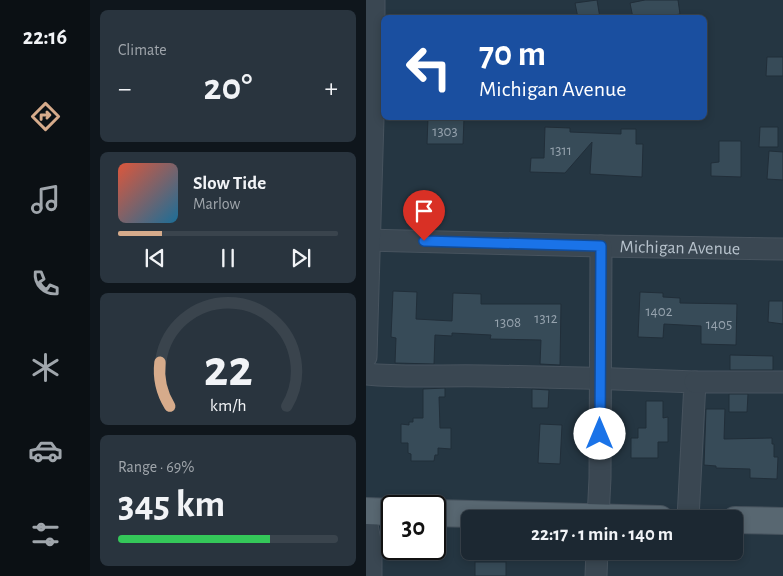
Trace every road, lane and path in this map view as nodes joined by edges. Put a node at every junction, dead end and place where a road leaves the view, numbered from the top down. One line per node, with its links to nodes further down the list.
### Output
1 (374, 0): 2 (street)
2 (367, 240): 3 (street, Michigan Avenue); 5 (street)
3 (601, 246): 4 (street, Michigan Avenue); 7 (street)
4 (783, 249)
5 (366, 356)
6 (366, 374): 7 (street)
7 (599, 378): 8 (street); 10 (street)
8 (695, 382): 9 (street); 11 (street)
9 (783, 382)
10 (598, 510)
11 (688, 510)
12 (366, 511): 13 (main road)
13 (381, 512)
14 (446, 513): 15 (main road)
15 (461, 514)
16 (366, 520): 20 (street)
17 (743, 520): 18 (main road)
18 (783, 521)
19 (597, 560): 21 (street)
20 (371, 576)
21 (596, 576)

